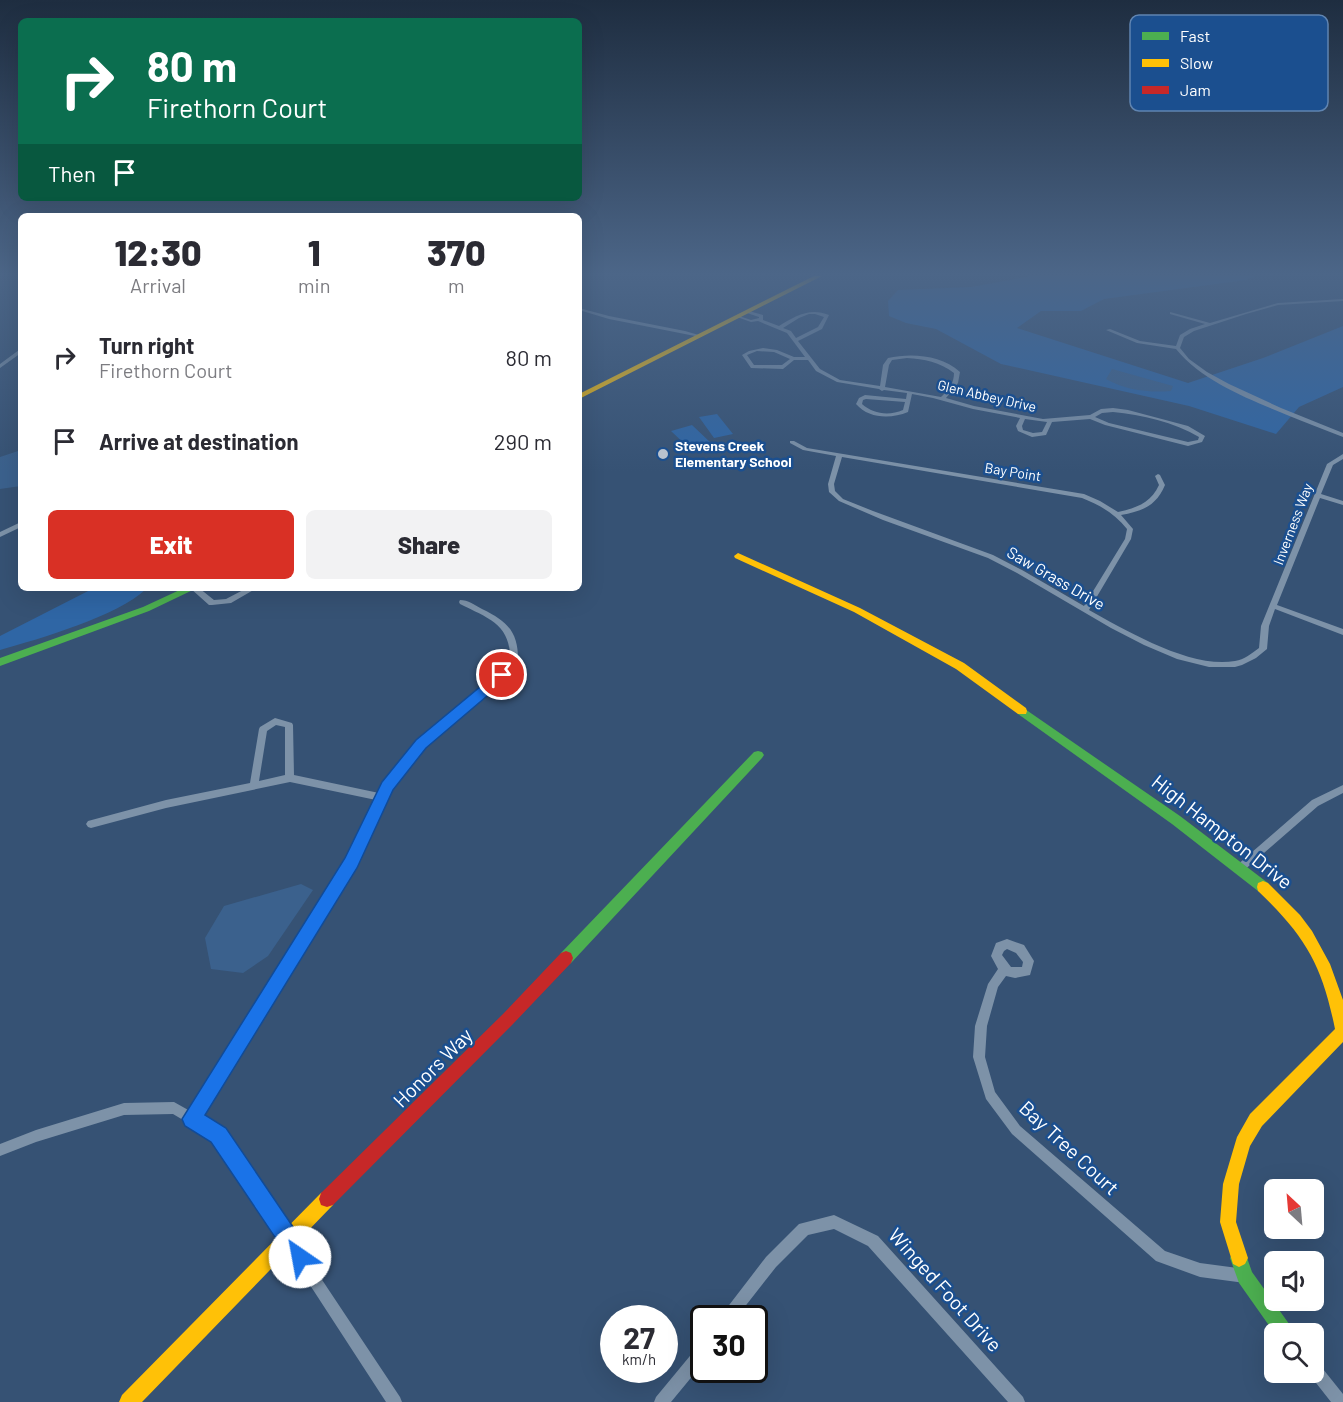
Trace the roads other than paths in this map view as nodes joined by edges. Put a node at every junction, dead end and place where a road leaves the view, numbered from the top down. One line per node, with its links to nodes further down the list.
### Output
1 (689, 341): 14 (street)
2 (798, 341): 6 (street, Glen Abbey Drive)
3 (1138, 341): 5 (street)
4 (1180, 341): 5 (street)
5 (1178, 348): 20 (street)
6 (804, 351): 8 (street); 9 (street, Glen Abbey Drive)
7 (18, 353): 11 (street)
8 (785, 354): 10 (street); 10 (street)
9 (810, 358): 10 (street); 12 (street, Glen Abbey Drive)
10 (793, 359)
11 (0, 366)
12 (882, 388): 13 (street, Glen Abbey Drive); 15 (street)
13 (910, 392): 15 (street, Glen Abbey Drive); 16 (street)
14 (582, 395)
15 (943, 398): 18 (street, Glen Abbey Drive)
16 (908, 401): 16 (street)
17 (1091, 417): 17 (street, Glen Abbey Drive); 19 (street, Glen Abbey Drive)
18 (1023, 418): 19 (street, Glen Abbey Drive); 19 (street)
19 (1050, 421)
20 (1343, 435)
21 (792, 442): 22 (street, Bay Point)
22 (840, 454): 27 (street, Bay Point); 36 (street, Saw Grass Drive)
23 (1343, 456): 25 (street, Inverness Way)
24 (1158, 476): 27 (street)
25 (1317, 495): 26 (street); 35 (street, Inverness Way)
26 (1343, 503)
27 (1118, 514): 36 (street)
28 (18, 526): 29 (street)
29 (0, 535)
30 (738, 556): 45 (street, High Hampton Drive)
31 (186, 591): 38 (street)
32 (196, 591): 33 (street)
33 (247, 591)
34 (463, 602): 43 (street)
35 (1274, 606): 36 (street, Saw Grass Drive); 37 (street)
36 (1086, 609)
37 (1343, 632)
38 (0, 662)
39 (758, 755): 50 (street, Honors Way)
40 (290, 778): 41 (street); 41 (street); 43 (street)
41 (254, 786): 44 (street)
42 (1343, 789): 45 (street)
43 (382, 797): 48 (street)
44 (91, 824)
45 (1239, 869): 47 (street, High Hampton Drive)
46 (1005, 970): 51 (street, Bay Tree Court)
47 (1343, 1032): 51 (street, High Hampton Drive)
48 (192, 1119): 49 (street); 50 (street)
49 (0, 1150)
50 (289, 1238): 56 (street, Honors Way); 57 (street)
51 (1245, 1276): 53 (street, High Hampton Drive)
52 (738, 1305): 59 (street, Winged Foot Drive)
53 (1278, 1323)
54 (690, 1367): 58 (street)
55 (1324, 1382): 60 (street)
56 (129, 1402)
57 (395, 1402)
58 (660, 1402)
59 (1018, 1402)
60 (1340, 1402)

